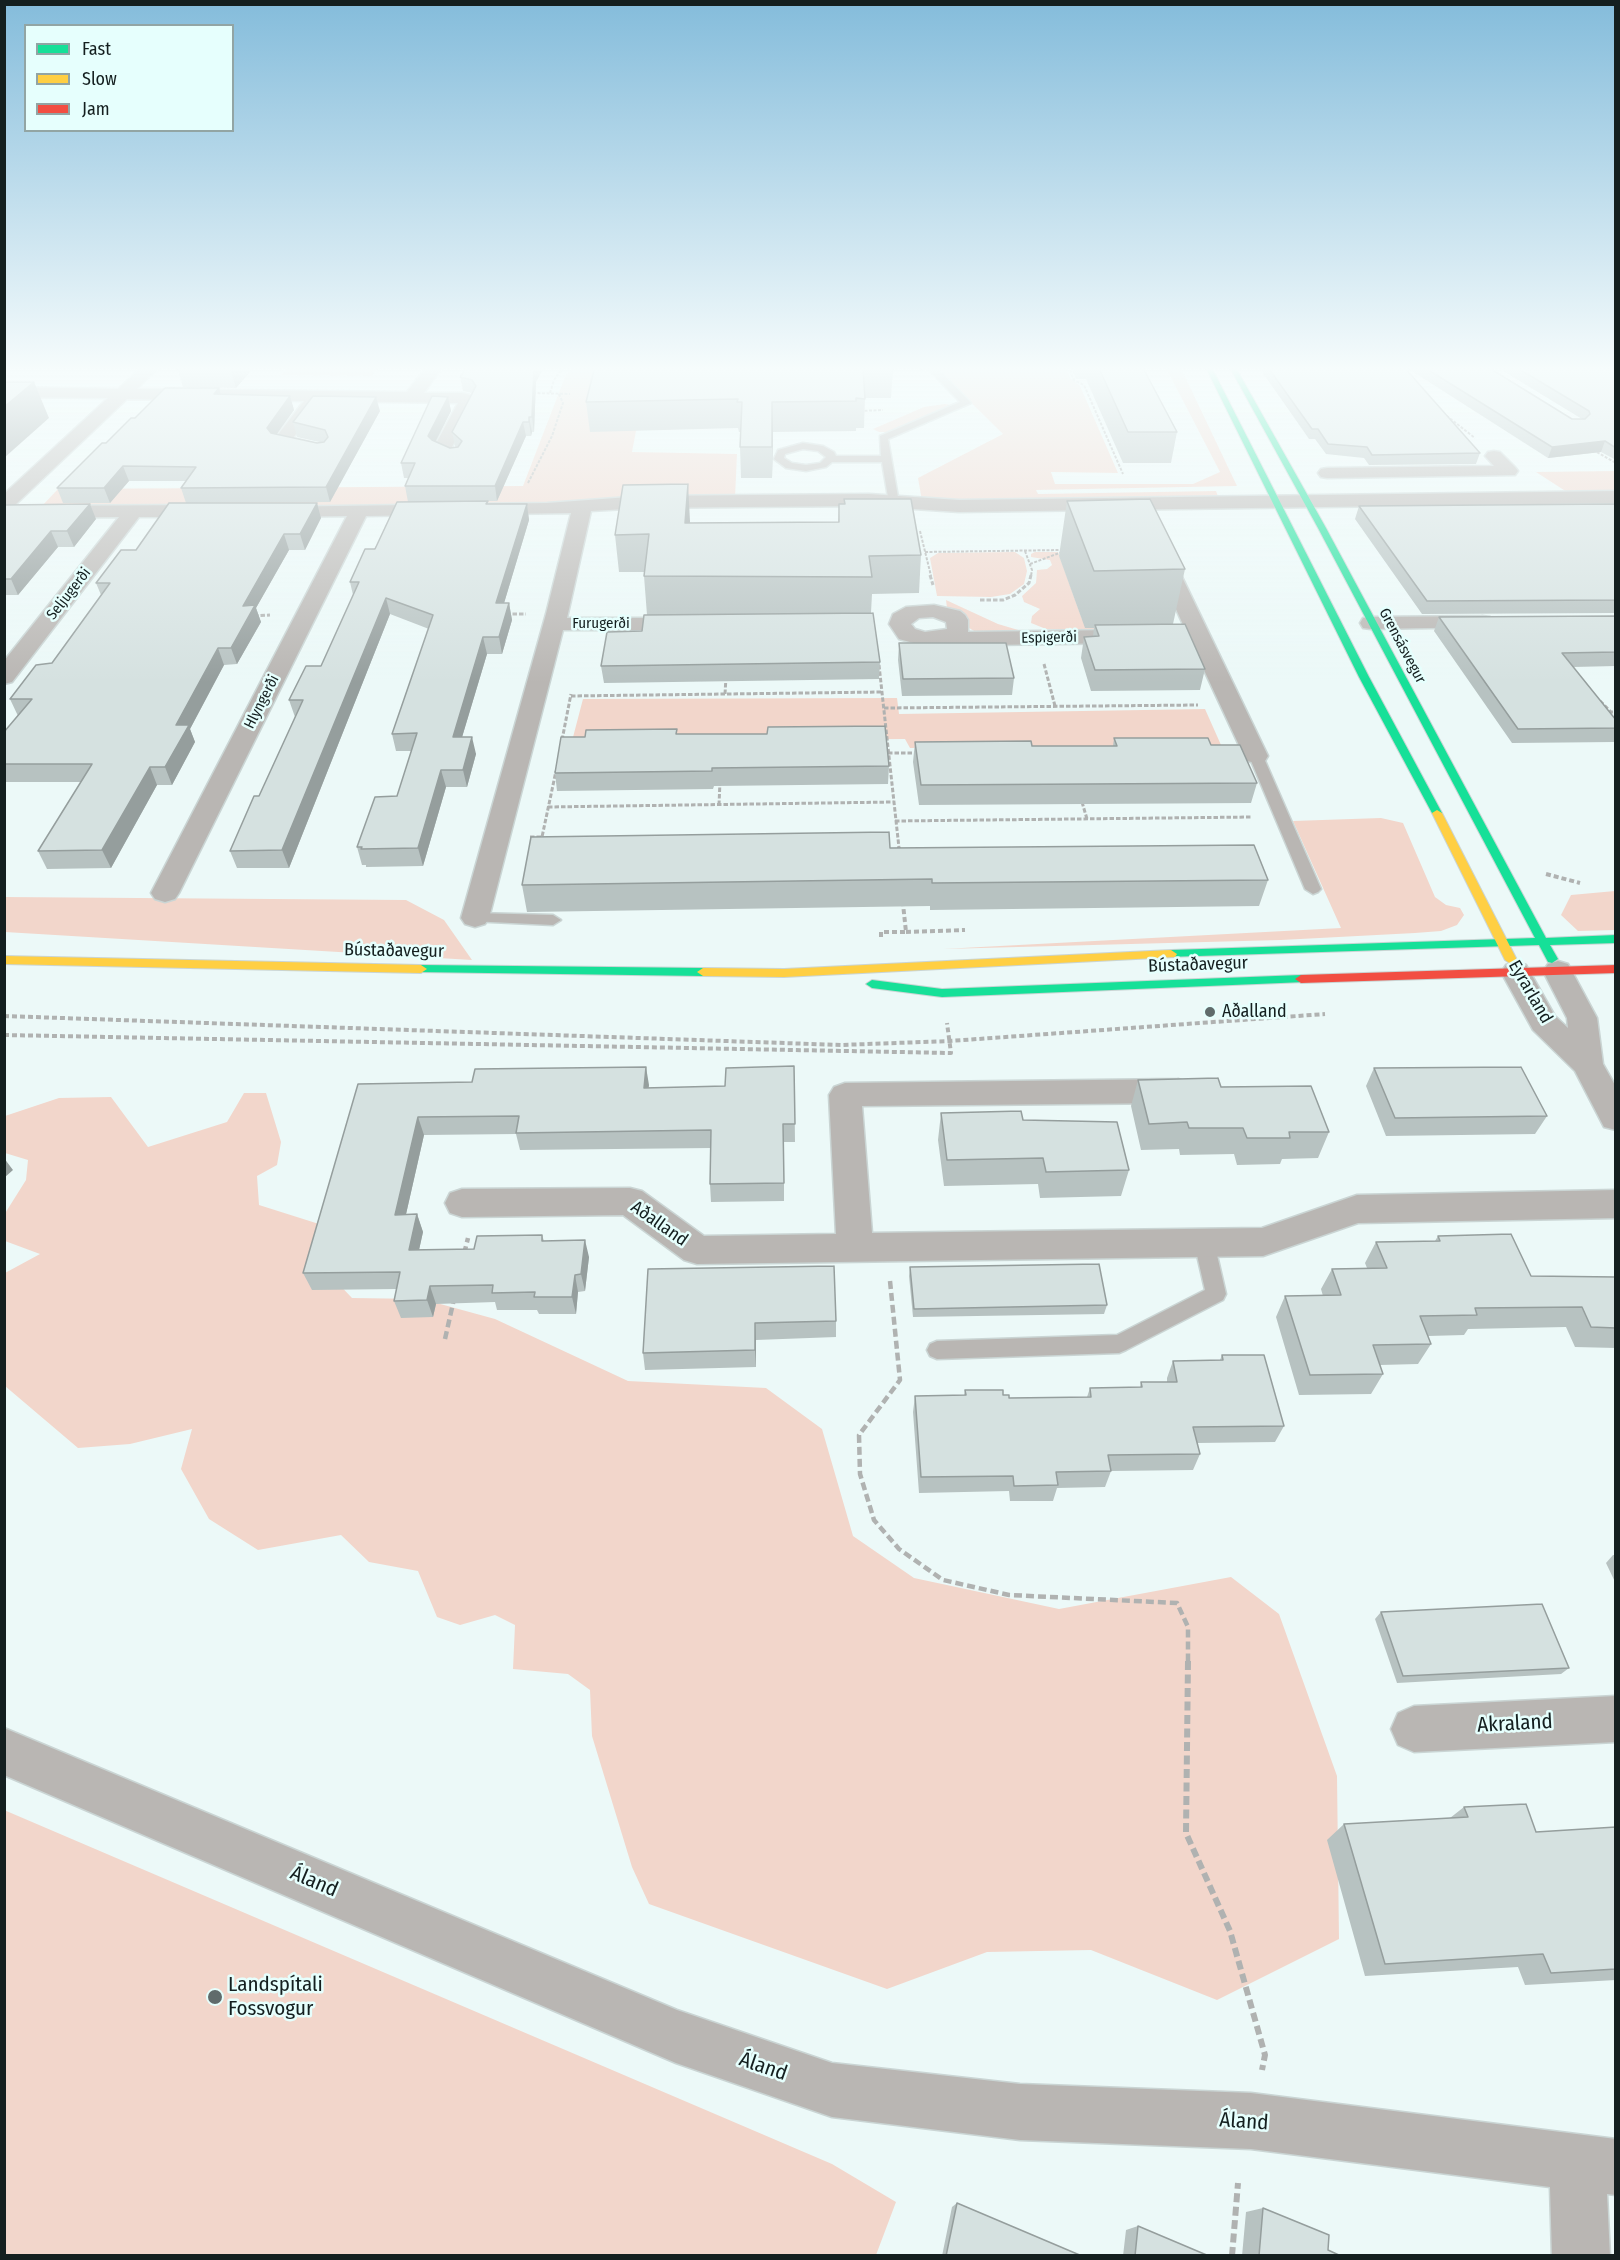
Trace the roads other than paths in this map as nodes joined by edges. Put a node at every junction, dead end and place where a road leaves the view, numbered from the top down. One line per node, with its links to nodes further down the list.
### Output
1 (40, 471): 14 (street)
2 (888, 471): 13 (lane)
3 (1262, 471): 10 (main road)
4 (1290, 471): 11 (main road, Grensásvegur)
5 (1474, 471): 7 (street)
6 (1327, 473): 7 (street)
7 (1361, 473): 9 (street)
8 (1616, 497): 9 (street)
9 (1380, 499): 11 (street)
10 (1276, 500): 11 (street); 21 (street); 37 (main road)
11 (1306, 500): 25 (main road, Grensásvegur)
12 (780, 501): 13 (street); 15 (street); 22 (street)
13 (894, 503): 21 (street)
14 (4, 505)
15 (582, 508): 16 (street); 23 (street, Furugerði)
16 (360, 510): 19 (street); 32 (street, Hlyngerði)
17 (134, 511): 18 (street); 20 (street); 29 (street, Seljugerði)
18 (230, 511)
19 (253, 511)
20 (4, 512)
21 (1145, 521): 27 (street)
22 (781, 523)
23 (556, 619): 26 (street, Furugerði); 33 (street, Furugerði)
24 (1502, 622): 25 (street)
25 (1371, 623): 36 (main road, Grensásvegur)
26 (703, 624)
27 (1199, 635): 28 (street, Espigerði); 30 (street)
28 (935, 639)
29 (4, 677)
30 (1256, 756): 31 (lane)
31 (1313, 889)
32 (165, 893)
33 (475, 918): 34 (lane)
34 (553, 920)
35 (1616, 939): 36 (main road, Bústaðavegur)
36 (1543, 942): 37 (main road, Bústaðavegur); 40 (main road, Eyrarland)
37 (1503, 943): 41 (main road, Eyrarland); 42 (main road, Bústaðavegur)
38 (4, 960): 42 (main road, Bústaðavegur)
39 (1616, 969): 40 (main road, Bústaðavegur)
40 (1558, 971): 41 (main road, Bústaðavegur); 43 (street, Eyrarland)
41 (1516, 972): 42 (main road, Bústaðavegur); 43 (street, Eyrarland)
42 (784, 973)
43 (1598, 1069): 45 (street, Eyrarland)
44 (1197, 1090): 49 (street)
45 (1616, 1118)
46 (469, 1203): 49 (street, Aðalland)
47 (1616, 1204): 48 (street, Aðalland)
48 (1204, 1242): 49 (street, Aðalland); 50 (lane)
49 (855, 1249)
50 (937, 1350)
51 (1616, 1719): 52 (street, Akraland)
52 (1414, 1729)
53 (4, 1751): 54 (street, Áland)
54 (1596, 2165): 55 (street, Áland)
55 (1581, 2256)

